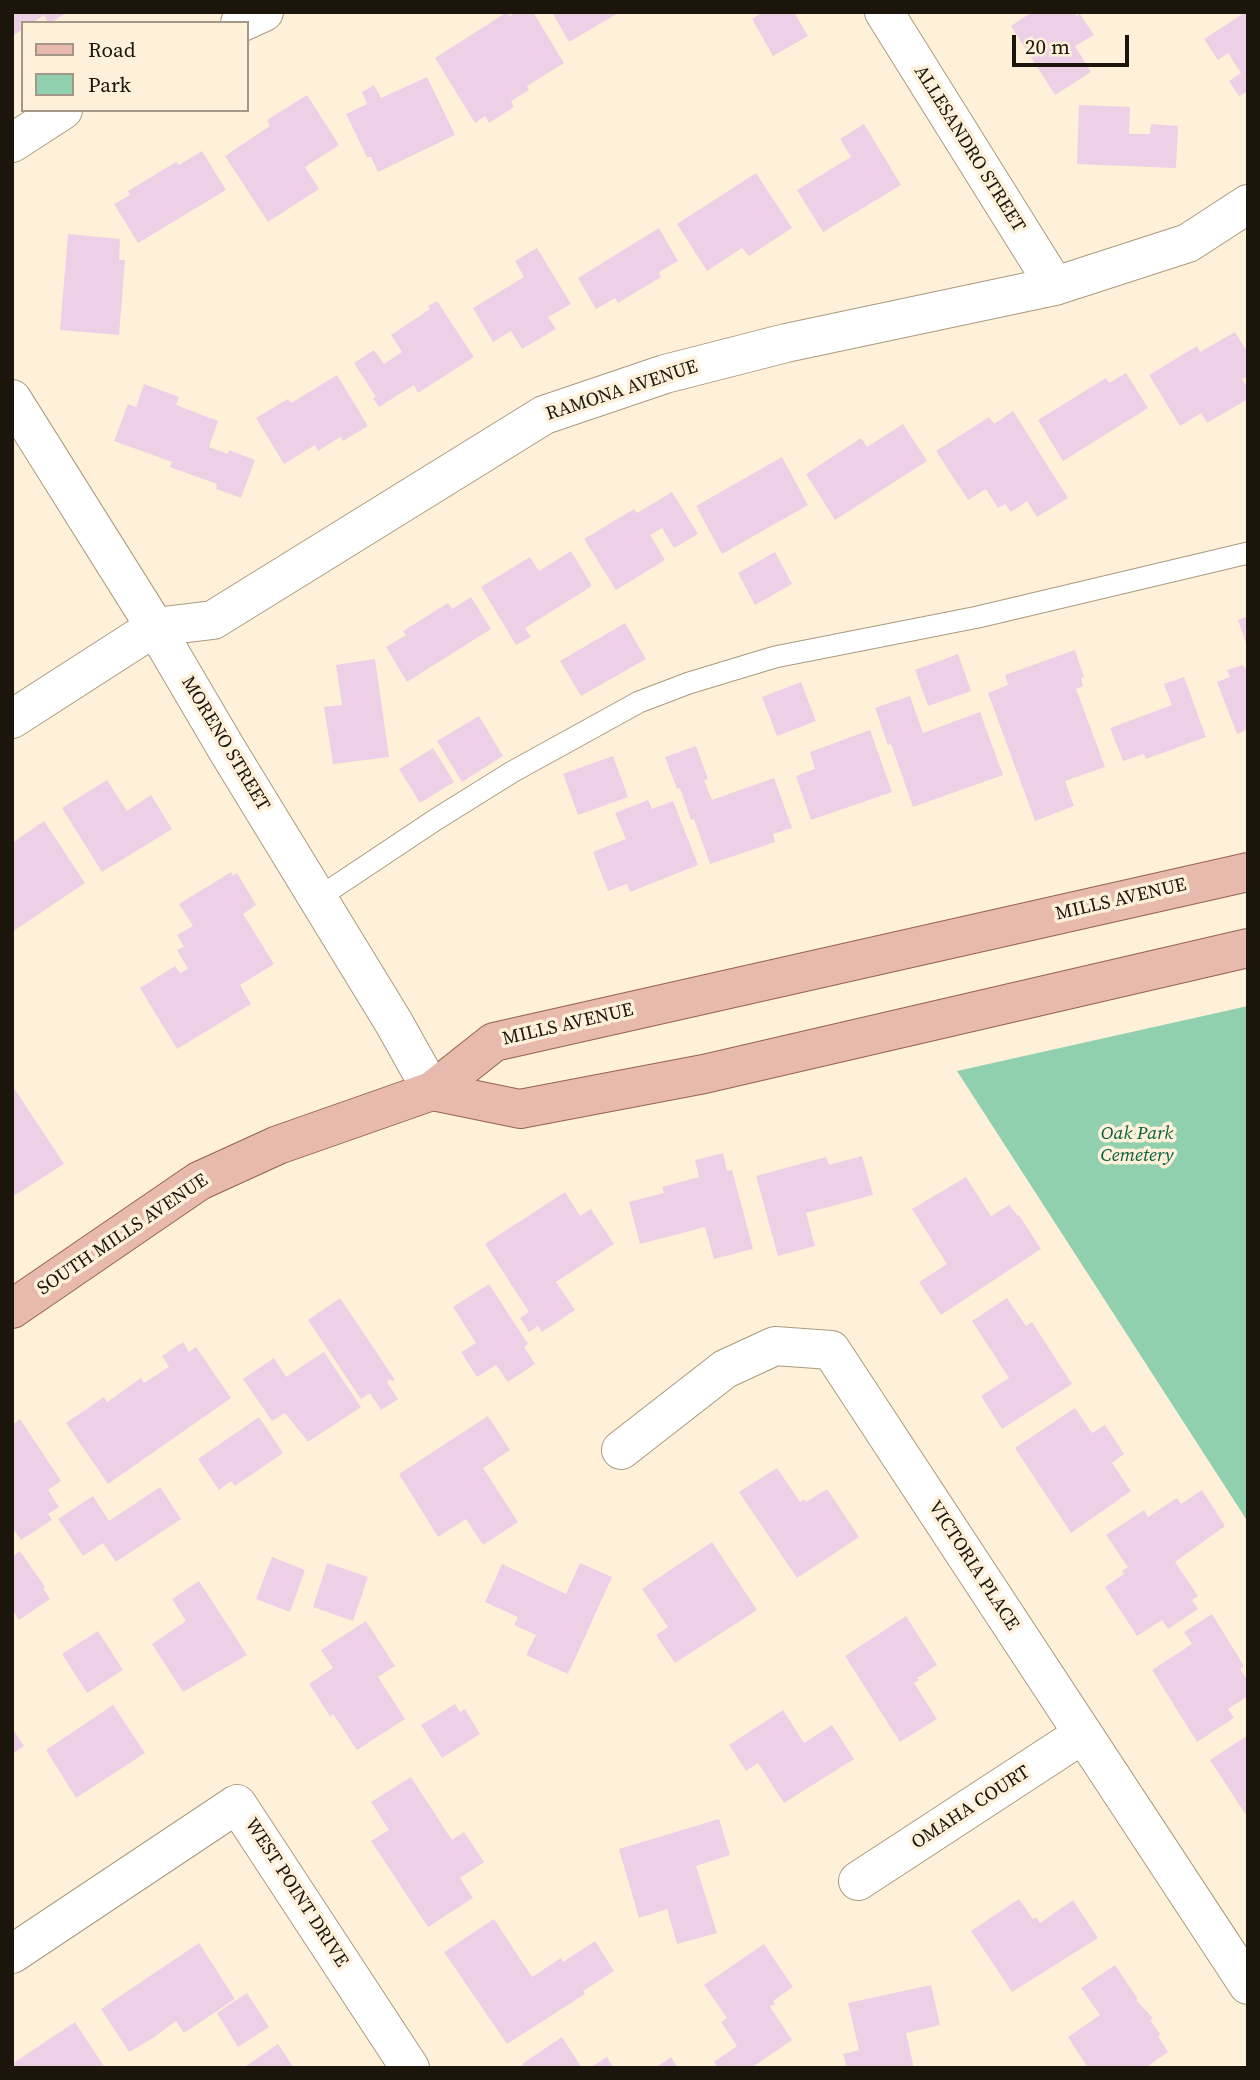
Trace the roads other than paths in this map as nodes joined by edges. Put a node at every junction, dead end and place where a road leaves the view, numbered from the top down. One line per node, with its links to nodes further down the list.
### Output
1 (264, 12): 3 (street)
2 (884, 12): 7 (street, ALLESANDRO STREET)
3 (244, 21)
4 (60, 112): 5 (street)
5 (12, 143)
6 (1248, 204): 7 (street, RAMONA AVENUE)
7 (1055, 286): 10 (street, RAMONA AVENUE)
8 (12, 399): 10 (street, MORENO STREET)
9 (1248, 553): 13 (lane)
10 (155, 627): 11 (street, RAMONA AVENUE); 13 (street, MORENO STREET)
11 (12, 719)
12 (1248, 872): 15 (main road, MILLS AVENUE)
13 (318, 898): 15 (street, MORENO STREET)
14 (1248, 948): 15 (main road)
15 (432, 1091): 16 (main road, SOUTH MILLS AVENUE)
16 (12, 1309)
17 (621, 1450): 18 (street, VICTORIA PLACE)
18 (1083, 1734): 19 (street, OMAHA COURT); 21 (street, VICTORIA PLACE)
19 (858, 1881)
20 (12, 1954): 22 (street, WEST POINT DRIVE)
21 (1248, 1985)
22 (410, 2068)

